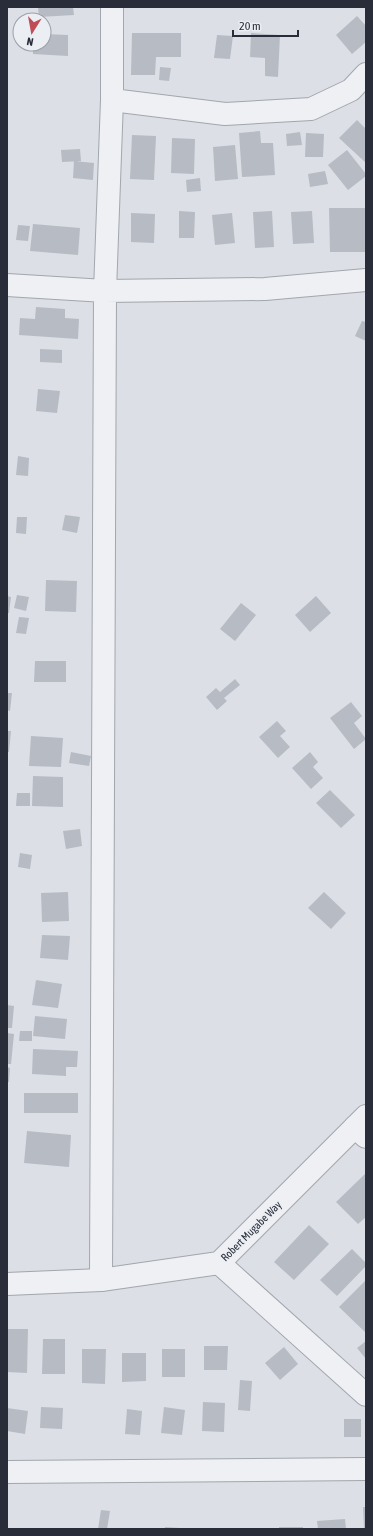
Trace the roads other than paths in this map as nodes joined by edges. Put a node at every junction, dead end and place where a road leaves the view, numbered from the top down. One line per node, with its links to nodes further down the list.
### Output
1 (112, 7): 3 (street)
2 (366, 74): 3 (street)
3 (112, 100): 6 (street)
4 (366, 280): 6 (street)
5 (7, 285): 6 (street)
6 (105, 291): 9 (street)
7 (362, 1127): 8 (street, Robert Mugabe Way)
8 (219, 1263): 9 (street, Robert Mugabe Way); 11 (street)
9 (101, 1280): 10 (street, Robert Mugabe Way)
10 (7, 1284)
11 (366, 1395)
12 (366, 1469): 13 (street)
13 (7, 1472)

